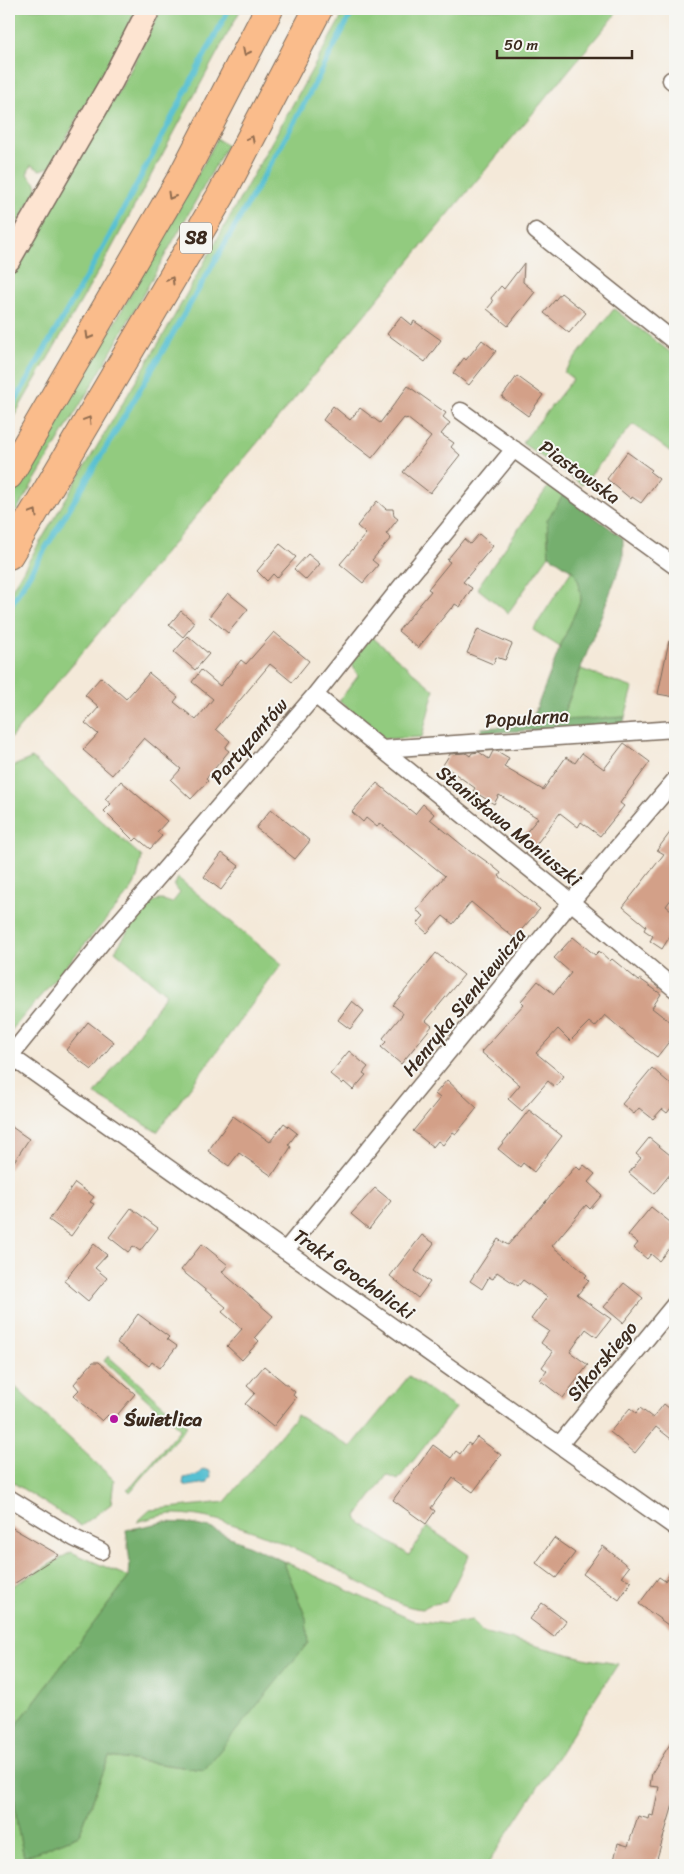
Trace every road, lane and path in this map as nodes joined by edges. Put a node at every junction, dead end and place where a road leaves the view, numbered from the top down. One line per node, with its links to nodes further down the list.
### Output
1 (149, 9): 5 (street)
2 (269, 9): 9 (highway, S8, one-way to 9)
3 (318, 9): 10 (highway, S8, one-way to 3)
4 (536, 231): 6 (street)
5 (9, 260)
6 (675, 342)
7 (461, 411): 8 (street, Piastowska)
8 (514, 449): 11 (street, Piastowska); 12 (street, Partyzantów)
9 (9, 475)
10 (9, 555)
11 (675, 566)
12 (315, 695): 14 (street, Stanisława Moniuszki); 18 (street, Partyzantów)
13 (675, 729): 14 (street, Popularna)
14 (382, 749): 16 (street, Stanisława Moniuszki)
15 (675, 780): 16 (street, Henryka Sienkiewicza)
16 (571, 902): 17 (street, Stanisława Moniuszki); 19 (street, Henryka Sienkiewicza)
17 (675, 990)
18 (10, 1056): 19 (street, Trakt Grocholicki)
19 (285, 1251): 21 (street, Trakt Grocholicki)
20 (675, 1304): 21 (street, Sikorskiego)
21 (560, 1444): 23 (street, Trakt Grocholicki)
22 (9, 1498): 24 (street)
23 (675, 1527)
24 (101, 1551)

